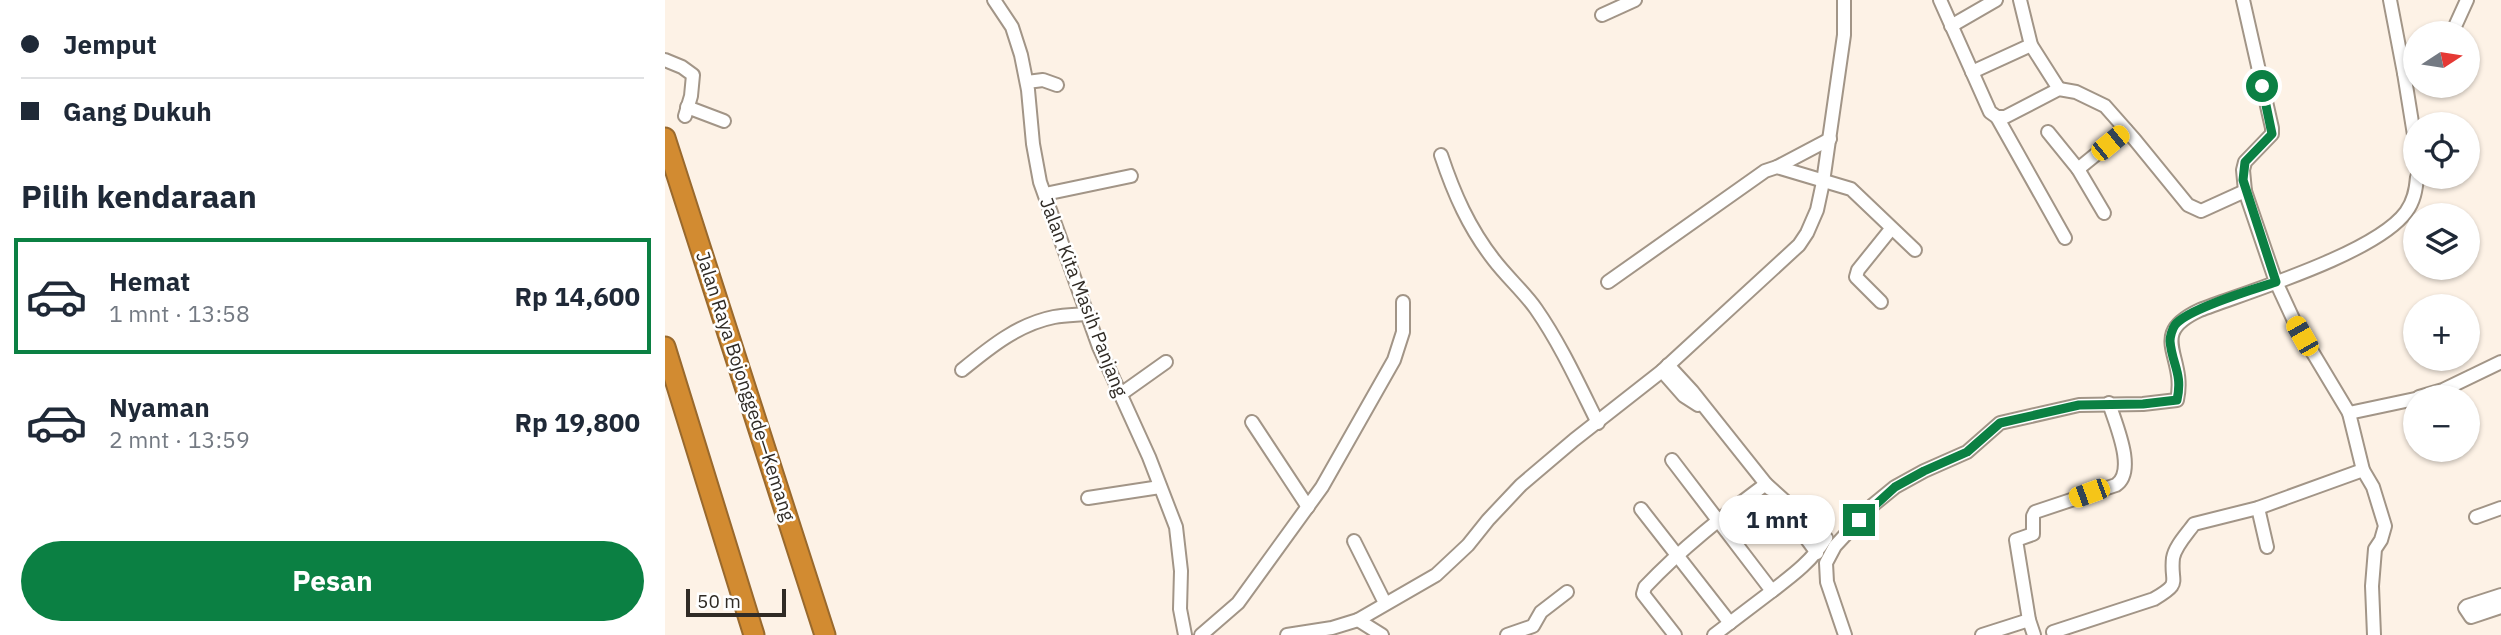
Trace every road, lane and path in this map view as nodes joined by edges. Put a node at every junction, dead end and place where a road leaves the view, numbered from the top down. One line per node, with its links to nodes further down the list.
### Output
1 (994, 0): 17 (street, Jalan Kita Masih Panjang)
2 (1635, 0): 10 (street)
3 (1844, 0): 25 (street)
4 (1940, 0): 12 (street)
5 (1996, 0): 12 (street)
6 (2020, 0): 13 (street)
7 (2243, 0): 32 (street)
8 (2390, 0): 14 (street)
9 (2467, 0): 11 (street)
10 (1602, 15)
11 (2457, 21)
12 (1951, 26): 16 (street)
13 (2031, 45): 16 (street); 19 (street)
14 (2403, 46)
15 (665, 60): 21 (street)
16 (1972, 72): 20 (street)
17 (1027, 82): 18 (street); 33 (street, Jalan Kita Masih Panjang)
18 (1057, 86)
19 (2059, 89): 20 (street); 22 (street)
20 (1997, 117): 36 (street)
21 (723, 121)
22 (2126, 130): 28 (street); 32 (street)
23 (2047, 132): 28 (street)
24 (665, 138): 80 (highway, Jalan Raya Bojonggede—Kemang)
25 (1830, 139): 27 (street); 30 (street)
26 (1441, 155): 54 (street)
27 (1777, 167): 30 (street); 38 (street)
28 (2078, 169): 34 (street)
29 (1131, 176): 33 (street)
30 (1823, 182): 35 (street); 46 (street)
31 (2415, 189): 39 (street)
32 (2245, 191): 39 (street)
33 (1045, 194): 42 (street, Jalan Kita Masih Panjang)
34 (2104, 213)
35 (1891, 229): 37 (street); 41 (street)
36 (2065, 238)
37 (1915, 250)
38 (1608, 282)
39 (2276, 282): 51 (street); 52 (street)
40 (1402, 302): 60 (street)
41 (1881, 302)
42 (1087, 314): 47 (street); 49 (street, Jalan Kita Masih Panjang)
43 (665, 347): 79 (highway)
44 (1166, 362): 49 (street)
45 (2501, 362): 48 (street)
46 (1665, 368): 54 (street); 57 (street)
47 (962, 370)
48 (2453, 385)
49 (1121, 394): 58 (street, Jalan Kita Masih Panjang)
50 (2403, 401): 52 (street)
51 (2109, 403): 75 (street); 88 (street)
52 (2349, 413): 56 (street)
53 (1252, 422): 60 (street)
54 (1598, 423): 72 (street)
55 (1672, 460): 65 (street)
56 (2363, 470): 61 (street); 91 (street)
57 (1766, 484): 65 (street); 69 (street)
58 (1160, 486): 59 (street); 81 (street, Jalan Kita Masih Panjang)
59 (1088, 498)
60 (1308, 507): 82 (street)
61 (2258, 508): 67 (street); 78 (street)
62 (2501, 508): 64 (street)
63 (1641, 509): 68 (street)
64 (2476, 517)
65 (1718, 519): 68 (street); 69 (street)
66 (1354, 541): 72 (street)
67 (2267, 547)
68 (1677, 554): 76 (street); 86 (street)
69 (1772, 591): 76 (street)
70 (1567, 592): 85 (street)
71 (2501, 595): 73 (street)
72 (1385, 603): 74 (street)
73 (2501, 607)
74 (1358, 620): 77 (street); 84 (street)
75 (2029, 620): 89 (street); 90 (street)
76 (1730, 623): 87 (street)
77 (1317, 633): 83 (street)
78 (2050, 634)
79 (754, 635)
80 (825, 635)
81 (1185, 635)
82 (1201, 635)
83 (1287, 635)
84 (1382, 635)
85 (1507, 635)
86 (1675, 635)
87 (1714, 635)
88 (1845, 635)
89 (1982, 635)
90 (2034, 635)
91 (2374, 635)

